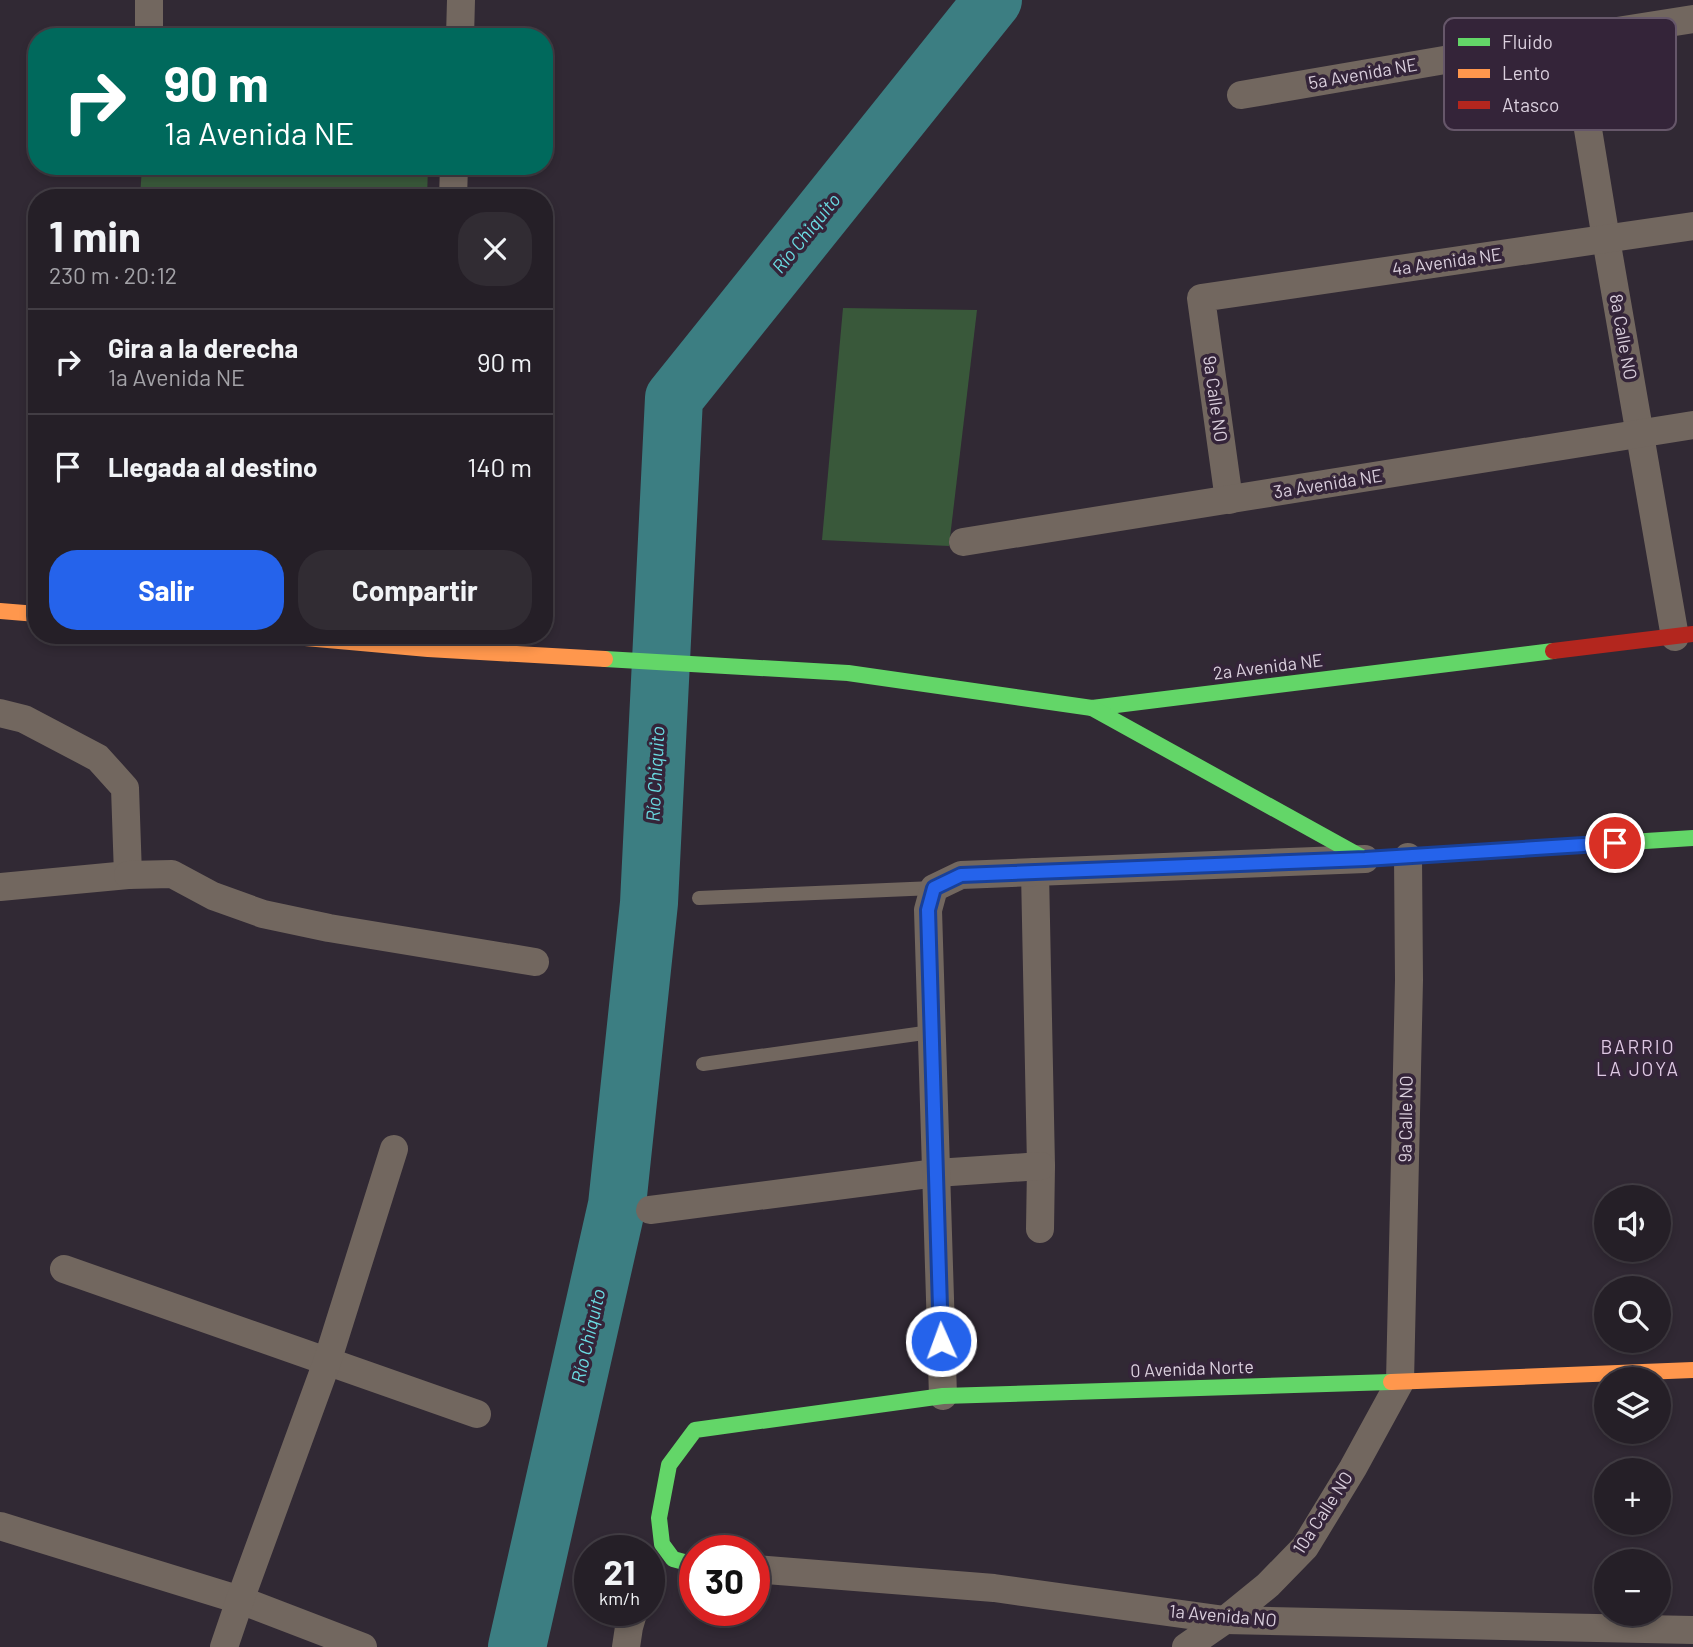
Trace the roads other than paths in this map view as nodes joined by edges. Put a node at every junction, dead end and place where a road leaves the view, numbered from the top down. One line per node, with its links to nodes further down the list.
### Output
1 (149, 0): 3 (street)
2 (461, 0): 4 (street)
3 (149, 28)
4 (460, 28)
5 (1444, 60): 6 (street, 5a Avenida NE)
6 (1241, 95)
7 (1588, 130): 9 (street, 8a Calle NO)
8 (1693, 226): 9 (street, 4a Avenida NE)
9 (1606, 239): 10 (street, 4a Avenida NE); 12 (street, 8a Calle NO)
10 (1200, 298): 13 (street, 9a Calle NO)
11 (1693, 425): 12 (street, 3a Avenida NE)
12 (1640, 434): 13 (street, 3a Avenida NE); 17 (street, 8a Calle NO)
13 (1229, 500): 14 (street, 3a Avenida NE)
14 (963, 542)
15 (0, 611): 16 (street)
16 (28, 613)
17 (1684, 635): 19 (street, 2a Avenida NE)
18 (446, 644): 19 (street, 2a Avenida NE)
19 (1092, 708): 23 (street)
20 (0, 713): 25 (street)
21 (1693, 838): 22 (street)
22 (1408, 857): 23 (street); 40 (street, 9a Calle NO)
23 (1365, 859): 24 (street)
24 (1035, 872): 27 (street); 33 (street)
25 (128, 875): 26 (street); 29 (street)
26 (0, 887)
27 (934, 888): 28 (lane); 30 (street)
28 (699, 898)
29 (535, 962)
30 (931, 1032): 31 (lane); 34 (street)
31 (704, 1064)
32 (394, 1149): 38 (street)
33 (1041, 1166): 34 (street); 36 (street)
34 (936, 1173): 35 (street); 41 (street)
35 (650, 1210)
36 (1040, 1229)
37 (64, 1269): 38 (street)
38 (327, 1362): 42 (street); 46 (street)
39 (1693, 1370): 40 (street, 0 Avenida Norte)
40 (1399, 1382): 41 (street, 0 Avenida Norte); 47 (street, 10a Calle NO)
41 (943, 1396): 44 (street, 0 Avenida Norte)
42 (477, 1414)
43 (0, 1526): 46 (street)
44 (657, 1535)
45 (770, 1570): 47 (street, 1a Avenida NO)
46 (240, 1600): 51 (street); 52 (street)
47 (1225, 1620): 50 (street, 1a Avenida NO); 54 (street, 10a Calle NO)
48 (629, 1626): 53 (street)
49 (1693, 1630): 50 (street, 1a Avenida NO)
50 (1531, 1637)
51 (224, 1647)
52 (363, 1647)
53 (626, 1647)
54 (1186, 1647)

